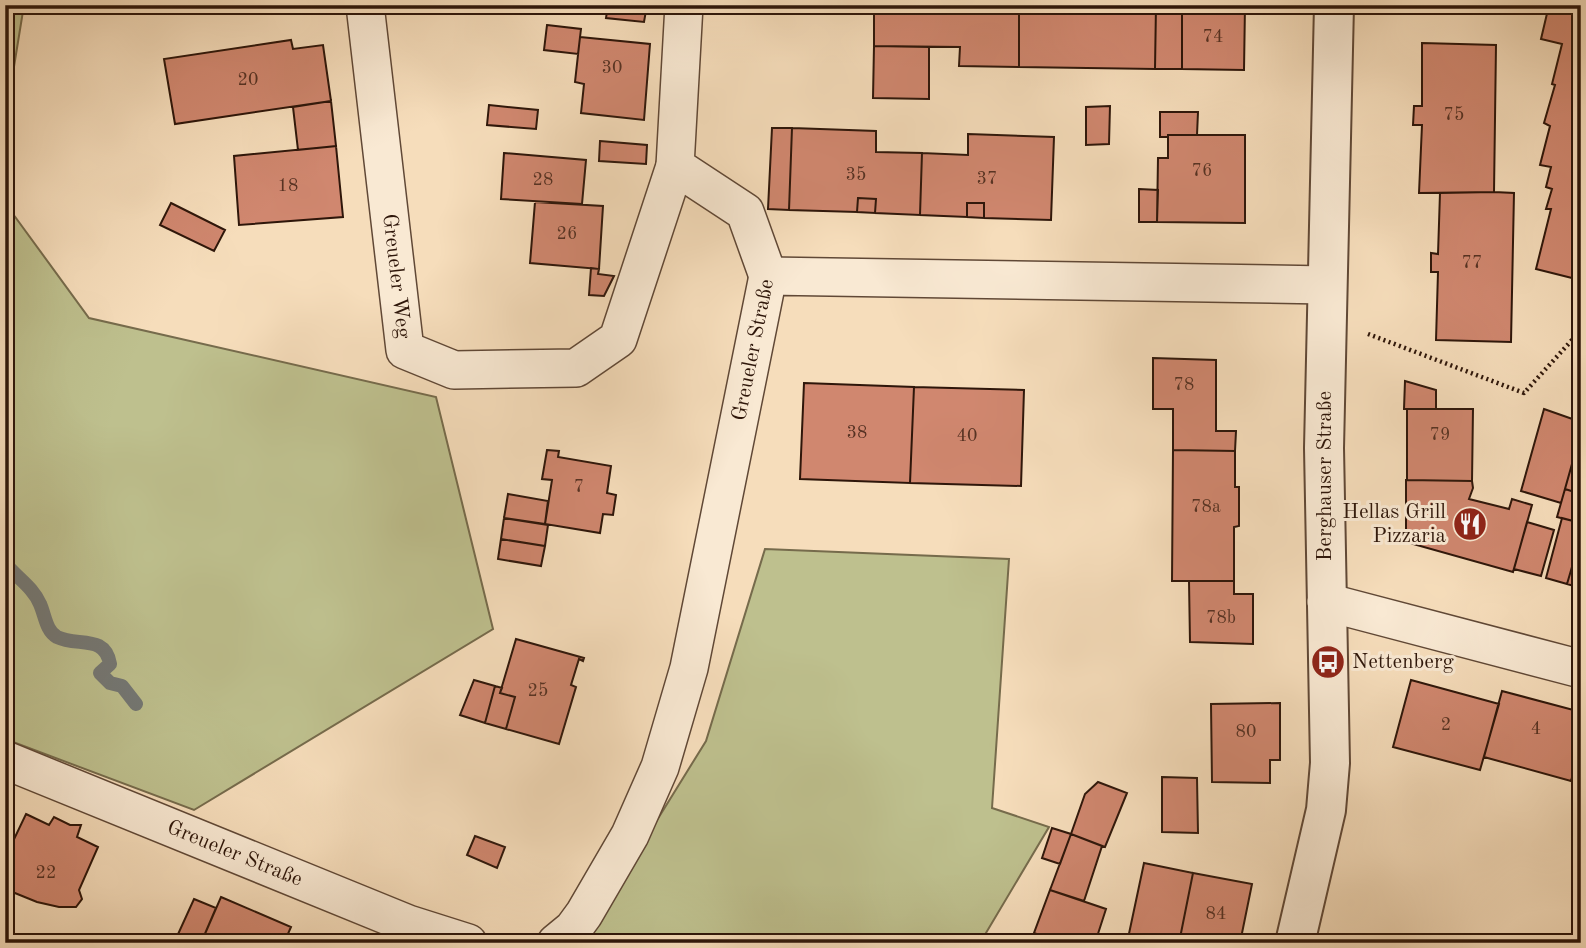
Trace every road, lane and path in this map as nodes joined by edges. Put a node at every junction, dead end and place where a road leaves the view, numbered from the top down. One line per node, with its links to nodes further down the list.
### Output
1 (365, 5): 4 (street, Greueler Weg)
2 (684, 5): 4 (street, Greueler Weg)
3 (1334, 5): 6 (street, Berghauser Straße)
4 (675, 166): 5 (street)
5 (768, 276): 6 (street, Greueler Straße); 14 (street, Greueler Straße)
6 (1326, 285): 9 (street, Berghauser Straße)
7 (1581, 330): 8 (path)
8 (1365, 333)
9 (1326, 602): 10 (street); 12 (street, Berghauser Straße)
10 (1581, 669)
11 (5, 760): 13 (street, Greueler Straße)
12 (1297, 940)
13 (468, 943)
14 (556, 943)

